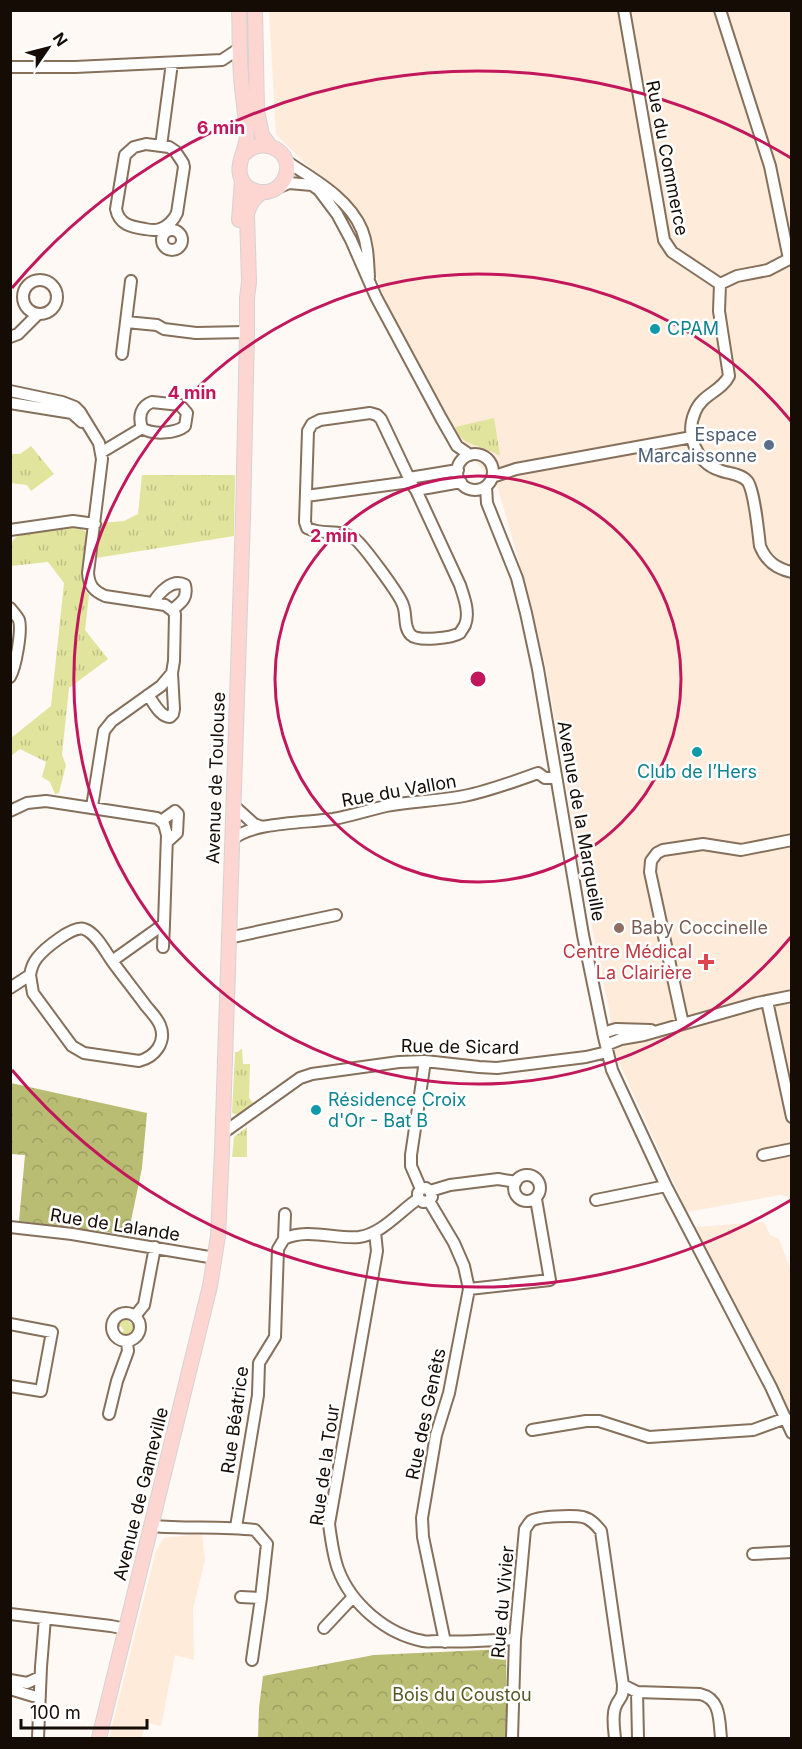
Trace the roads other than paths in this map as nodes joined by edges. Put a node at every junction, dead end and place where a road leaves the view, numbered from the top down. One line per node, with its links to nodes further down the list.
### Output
1 (239, 10): 5 (main road)
2 (255, 10): 11 (main road)
3 (624, 10): 20 (street, Rue du Commerce)
4 (720, 10): 17 (street)
5 (240, 48): 6 (street); 9 (main road)
6 (206, 61): 7 (street); 9 (street)
7 (172, 63): 8 (street); 10 (street)
8 (10, 68)
9 (241, 74): 12 (main road)
10 (161, 146): 10 (street)
11 (270, 146): 12 (main road); 13 (main road)
12 (243, 155): 14 (main road)
13 (286, 161): 15 (main road); 18 (street)
14 (242, 180): 16 (main road); 21 (main road, Avenue de Toulouse)
15 (279, 187): 16 (main road); 18 (street)
16 (262, 192): 21 (main road, Avenue de Toulouse)
17 (790, 259): 20 (street)
18 (369, 280): 33 (street)
19 (131, 281): 23 (street)
20 (720, 284): 30 (street)
21 (247, 298): 24 (main road, Avenue de Toulouse)
22 (38, 314): 25 (street)
23 (126, 322): 24 (street); 26 (street)
24 (247, 332): 52 (main road, Avenue de Toulouse)
25 (10, 339)
26 (122, 354)
27 (10, 391): 31 (street)
28 (10, 403): 31 (street)
29 (142, 428): 31 (street)
30 (692, 437): 34 (street); 42 (street)
31 (100, 447): 40 (street)
32 (491, 464): 33 (street); 34 (street); 35 (street)
33 (463, 467): 36 (street); 37 (street)
34 (516, 469): 35 (street)
35 (489, 482): 37 (street); 39 (street, Avenue de la Marqueille)
36 (412, 483): 38 (street); 38 (street); 38 (street)
37 (473, 489): 39 (street, Avenue de la Marqueille)
38 (306, 496)
39 (487, 503): 49 (street, Avenue de la Marqueille)
40 (95, 524): 41 (street); 43 (street)
41 (10, 530)
42 (792, 573)
43 (153, 603): 45 (street); 45 (street)
44 (10, 608): 47 (street)
45 (172, 610): 46 (street)
46 (172, 673): 48 (street); 48 (street)
47 (10, 677)
48 (148, 696): 53 (street)
49 (553, 759): 50 (street, Rue du Vallon); 51 (street, Avenue de la Marqueille)
50 (538, 773): 51 (street); 56 (street, Rue du Vallon)
51 (556, 778): 69 (street, Avenue de la Marqueille)
52 (233, 805): 56 (street); 57 (main road, Avenue de Toulouse)
53 (92, 807): 54 (street); 55 (street)
54 (10, 811)
55 (161, 821): 59 (street); 59 (street)
56 (262, 827): 57 (street, Rue du Vallon)
57 (232, 840): 62 (main road, Avenue de Toulouse)
58 (792, 840): 70 (street)
59 (167, 842): 61 (street)
60 (336, 915): 62 (street)
61 (164, 924): 63 (street); 64 (street)
62 (228, 938): 76 (main road, Avenue de Toulouse)
63 (163, 947)
64 (112, 961): 65 (street); 65 (street)
65 (30, 975): 66 (street)
66 (10, 988)
67 (792, 996): 68 (street, Rue de Sicard)
68 (767, 1001): 70 (street, Rue de Sicard); 75 (street)
69 (600, 1015): 71 (street); 72 (street, Avenue de la Marqueille)
70 (683, 1024): 71 (street, Rue de Sicard)
71 (651, 1030): 72 (street); 73 (street, Rue de Sicard)
72 (603, 1033): 73 (street, Avenue de la Marqueille)
73 (607, 1049): 74 (street, Rue de Sicard); 80 (street, Avenue de la Marqueille)
74 (425, 1061): 76 (street, Rue de Sicard); 81 (street, Rue des Genêts)
75 (792, 1116)
76 (223, 1133): 89 (main road, Avenue de Toulouse)
77 (792, 1149): 78 (street)
78 (763, 1155)
79 (516, 1182): 81 (street); 82 (street); 82 (street)
80 (666, 1186): 83 (street); 96 (street, Avenue de la Marqueille)
81 (425, 1195): 86 (street); 90 (street, Rue des Genêts)
82 (536, 1198): 90 (street)
83 (596, 1200)
84 (285, 1214): 87 (street, Rue Béatrice)
85 (10, 1227): 88 (street, Rue de Lalande)
86 (375, 1232): 87 (street); 104 (street, Rue de la Tour)
87 (284, 1239): 100 (street, Rue Béatrice)
88 (155, 1247): 89 (street, Rue de Lalande); 91 (street)
89 (215, 1258): 99 (main road, Avenue de Gameville)
90 (469, 1289): 111 (street, Rue des Genêts)
91 (135, 1316): 93 (street); 93 (street)
92 (10, 1324): 94 (street)
93 (127, 1342): 95 (street)
94 (10, 1386)
95 (109, 1414)
96 (786, 1418): 97 (street); 98 (street, Avenue de la Marqueille)
97 (532, 1430)
98 (792, 1433)
99 (152, 1526): 100 (street); 109 (main road, Avenue de Gameville)
100 (236, 1527): 105 (street)
101 (792, 1552): 102 (street)
102 (753, 1554)
103 (242, 1596): 105 (street)
104 (353, 1597): 108 (street); 111 (street, Rue de la Tour)
105 (261, 1598): 112 (street)
106 (10, 1614): 107 (street)
107 (45, 1618): 109 (street); 113 (street)
108 (324, 1628)
109 (126, 1629): 122 (main road, Avenue de Gameville)
110 (515, 1639): 111 (street, Rue de la Tour); 116 (street, Rue du Vivier); 123 (street, Rue du Vivier)
111 (445, 1642)
112 (252, 1659)
113 (40, 1677): 115 (street); 120 (street)
114 (10, 1680): 115 (street)
115 (27, 1683): 119 (street)
116 (623, 1685): 118 (street); 124 (street, Rue du Vivier)
117 (10, 1689): 119 (street)
118 (637, 1692): 125 (street); 126 (street)
119 (33, 1696): 120 (street)
120 (39, 1708): 121 (street)
121 (38, 1738)
122 (99, 1738)
123 (512, 1738)
124 (615, 1738)
125 (638, 1738)
126 (721, 1738)

